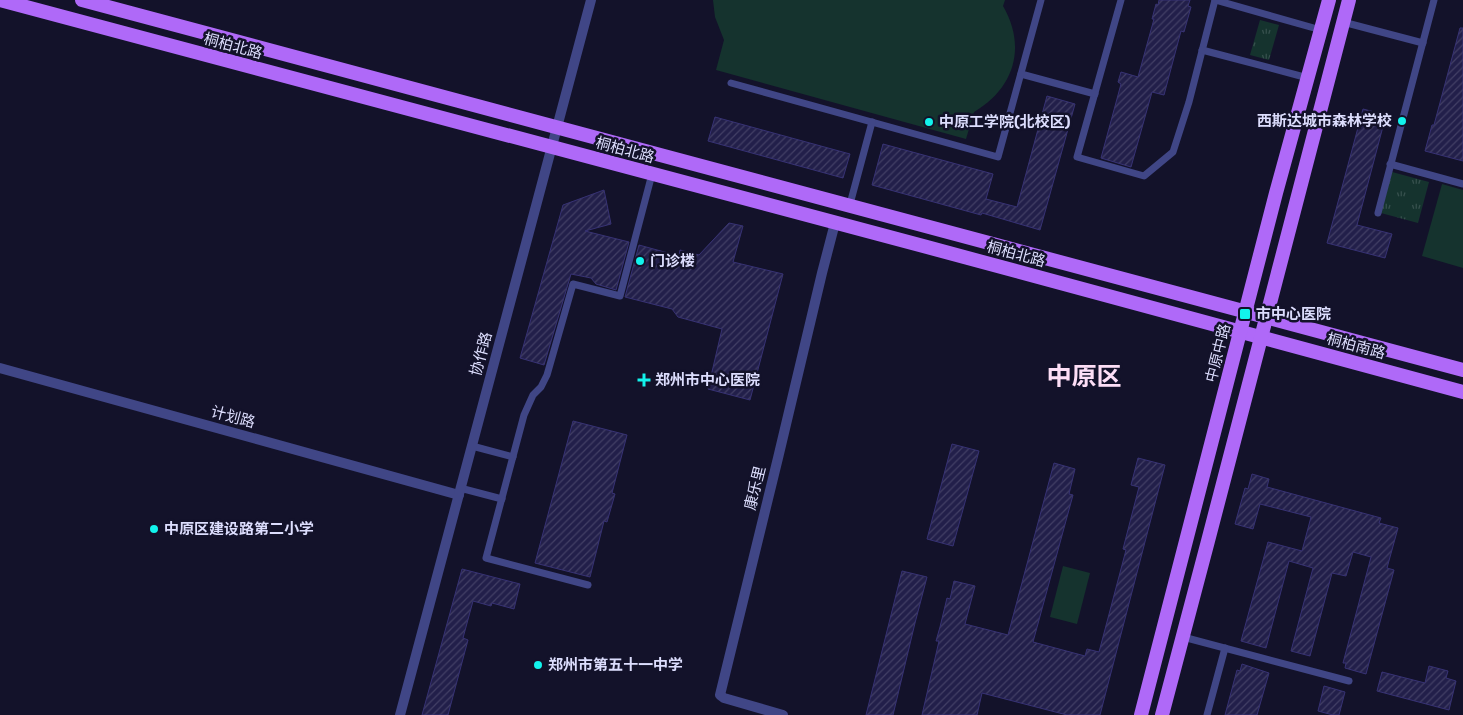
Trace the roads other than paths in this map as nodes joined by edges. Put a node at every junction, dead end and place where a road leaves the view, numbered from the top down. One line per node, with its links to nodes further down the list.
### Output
1 (0, 0): 20 (main road, 桐柏北路)
2 (82, 0): 19 (main road, 桐柏北路)
3 (591, 0): 19 (street, 协作路)
4 (1041, 0): 14 (lane)
5 (1119, 0): 17 (lane)
6 (1215, 0): 11 (lane); 13 (lane)
7 (1329, 0): 11 (main road, 中原中路)
8 (1349, 0): 10 (main road)
9 (1434, 0): 12 (lane)
10 (1343, 22): 12 (lane); 28 (main road)
11 (1321, 30): 15 (main road, 中原中路)
12 (1423, 44): 21 (lane)
13 (1202, 50): 15 (lane); 17 (lane)
14 (1021, 74): 17 (lane); 18 (lane)
15 (1308, 78): 27 (main road, 中原中路)
16 (730, 83): 18 (lane)
17 (1095, 94)
18 (872, 122): 24 (lane)
19 (557, 126): 20 (street, 协作路); 24 (main road, 桐柏北路)
20 (552, 148): 22 (main road, 桐柏北路); 34 (street, 协作路)
21 (1390, 164): 23 (lane); 25 (lane)
22 (652, 174): 26 (main road, 桐柏北路); 35 (lane)
23 (1463, 184)
24 (850, 204): 27 (main road, 桐柏北路)
25 (1378, 212)
26 (835, 223): 29 (main road, 桐柏北路); 43 (street, 康乐里)
27 (1246, 310): 28 (main road, 桐柏南路); 29 (main road, 中原中路)
28 (1266, 316): 30 (main road); 32 (main road, 桐柏南路)
29 (1241, 332): 30 (main road, 桐柏南路); 44 (main road, 中原中路)
30 (1261, 337): 33 (main road, 桐柏南路); 39 (main road)
31 (0, 368): 36 (street, 计划路)
32 (1463, 370)
33 (1463, 392)
34 (472, 446): 35 (lane); 36 (street, 协作路)
35 (513, 457): 37 (lane)
36 (460, 491): 37 (lane); 42 (street, 协作路)
37 (502, 499): 38 (lane)
38 (588, 585)
39 (1183, 637): 40 (lane); 45 (main road)
40 (1225, 648): 41 (lane); 46 (lane)
41 (1349, 681)
42 (400, 715)
43 (783, 715)
44 (1141, 715)
45 (1162, 715)
46 (1207, 715)

